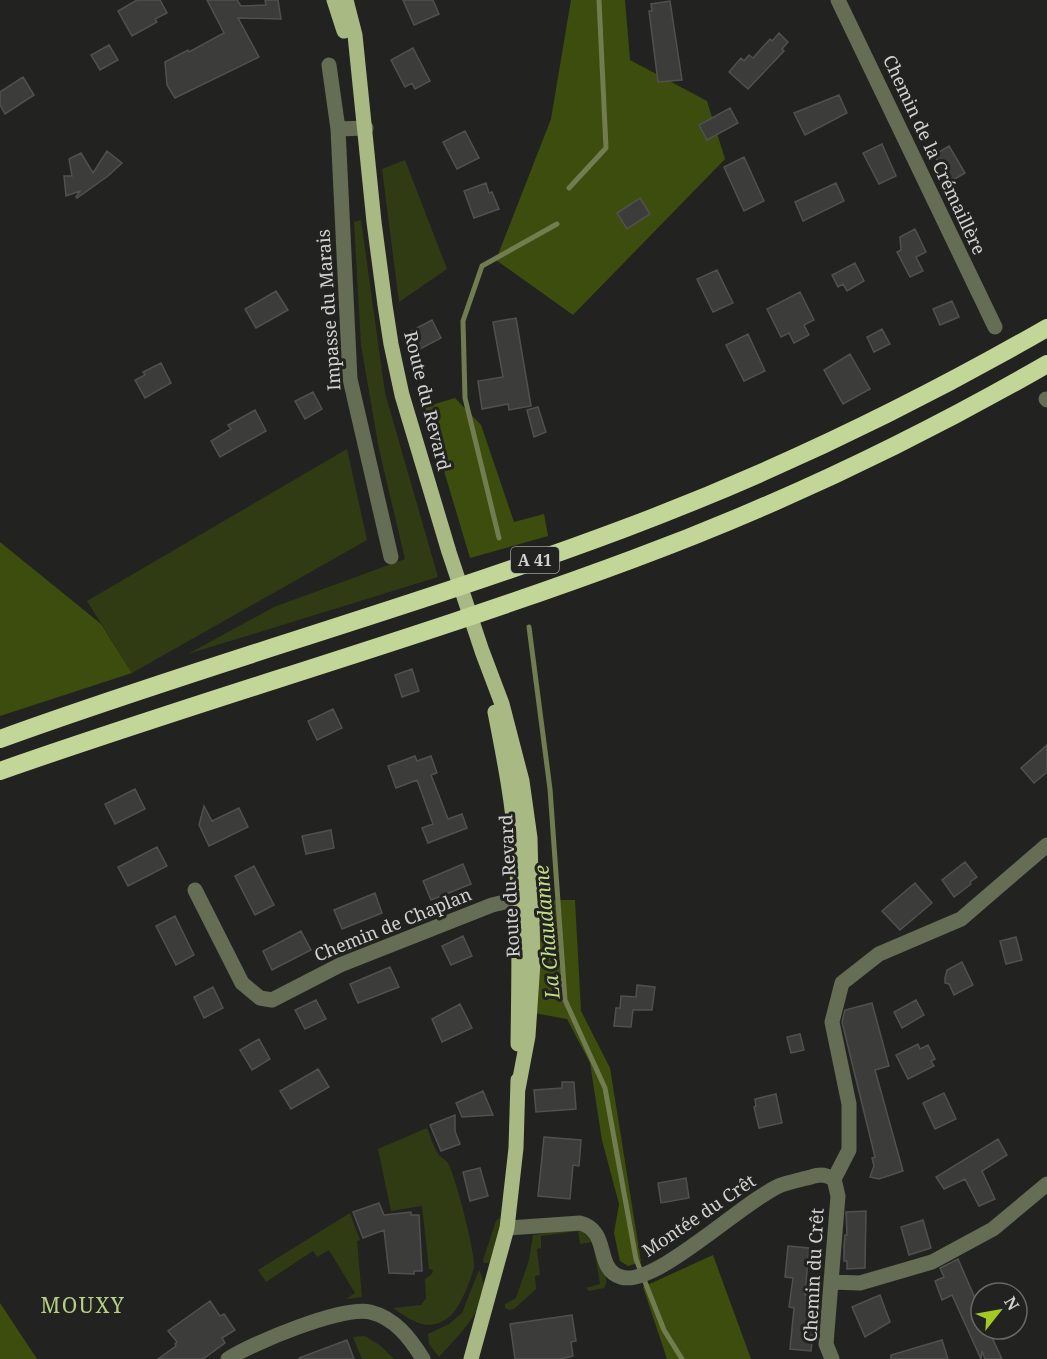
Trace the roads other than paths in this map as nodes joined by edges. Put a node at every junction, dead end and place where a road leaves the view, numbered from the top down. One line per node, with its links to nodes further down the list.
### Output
1 (334, 0): 5 (main road, Route du Revard)
2 (346, 0): 5 (main road, Route du Revard)
3 (838, 0): 8 (street, Chemin de la Crémaillère)
4 (329, 65): 7 (street, Impasse du Marais)
5 (361, 82): 6 (main road, Route du Revard)
6 (366, 128): 7 (street); 16 (main road, Route du Revard)
7 (338, 129): 11 (street, Impasse du Marais)
8 (994, 327)
9 (1047, 328): 12 (highway, A 41)
10 (1047, 364): 13 (highway, A 41)
11 (391, 557)
12 (0, 739)
13 (0, 771)
14 (1047, 846): 17 (street)
15 (195, 890): 16 (street, Chemin de Chaplan)
16 (525, 899): 19 (main road, Route du Revard)
17 (834, 1179): 19 (street, Montée du Crêt); 20 (street, Chemin du Crêt)
18 (1047, 1184): 20 (street)
19 (507, 1228): 23 (main road, Route du Revard)
20 (831, 1282): 24 (street, Chemin du Crêt)
21 (228, 1359): 22 (street)
22 (423, 1359)
23 (471, 1359)
24 (832, 1359)

